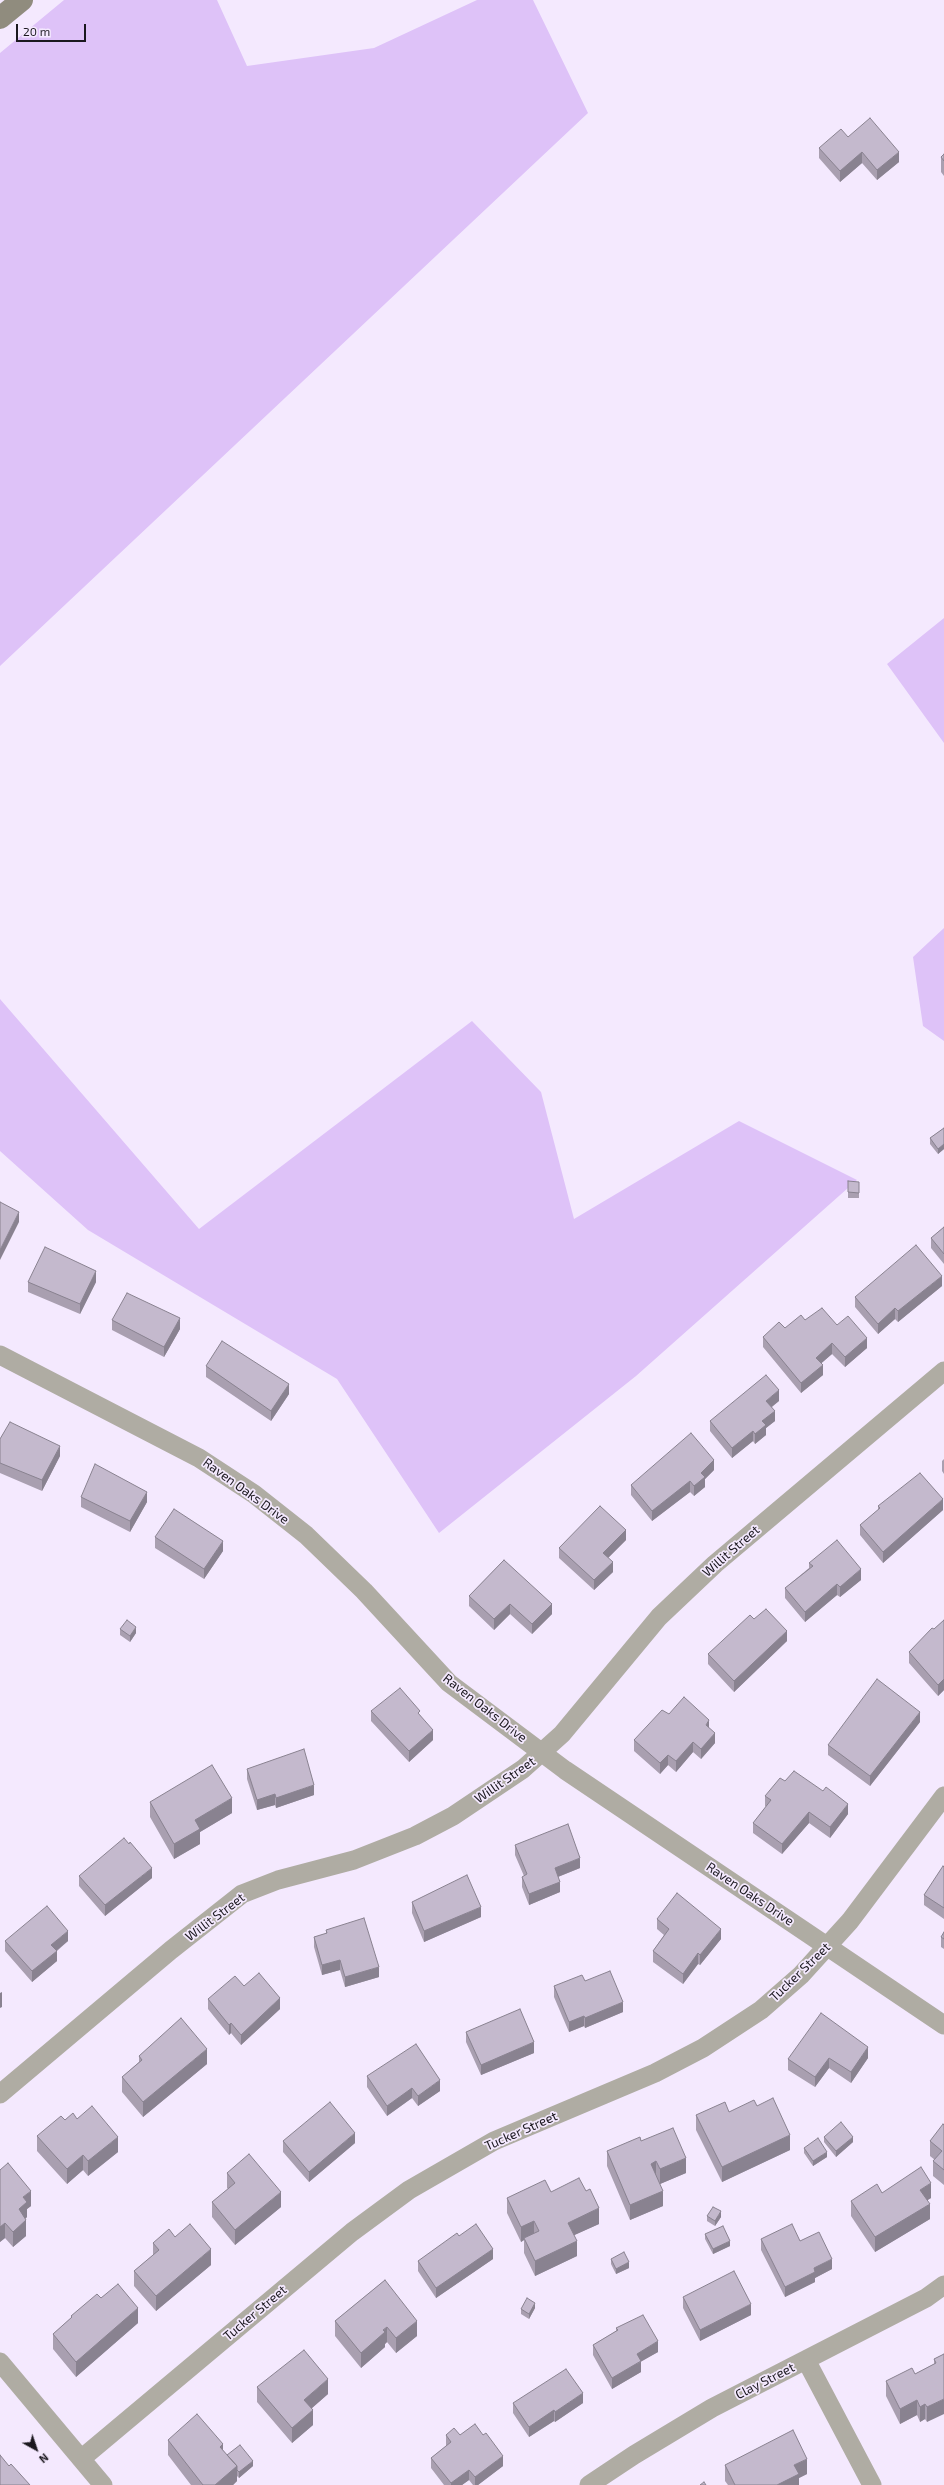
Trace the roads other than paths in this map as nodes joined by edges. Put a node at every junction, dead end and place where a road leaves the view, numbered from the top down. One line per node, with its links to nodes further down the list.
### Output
1 (22, 0): 2 (street)
2 (0, 18)
3 (0, 1355): 5 (street, Raven Oaks Drive)
4 (944, 1371): 5 (street, Willit Street)
5 (544, 1753): 7 (street, Raven Oaks Drive); 9 (street, Willit Street)
6 (944, 1796): 7 (street, Tucker Street)
7 (828, 1946): 8 (street, Raven Oaks Drive); 13 (street, Tucker Street)
8 (944, 2024)
9 (0, 2094)
10 (944, 2285): 11 (street, Clay Street)
11 (806, 2360): 15 (street, Clay Street); 16 (street)
12 (0, 2362): 13 (street)
13 (81, 2459): 14 (street)
14 (104, 2485)
15 (589, 2485)
16 (872, 2485)

